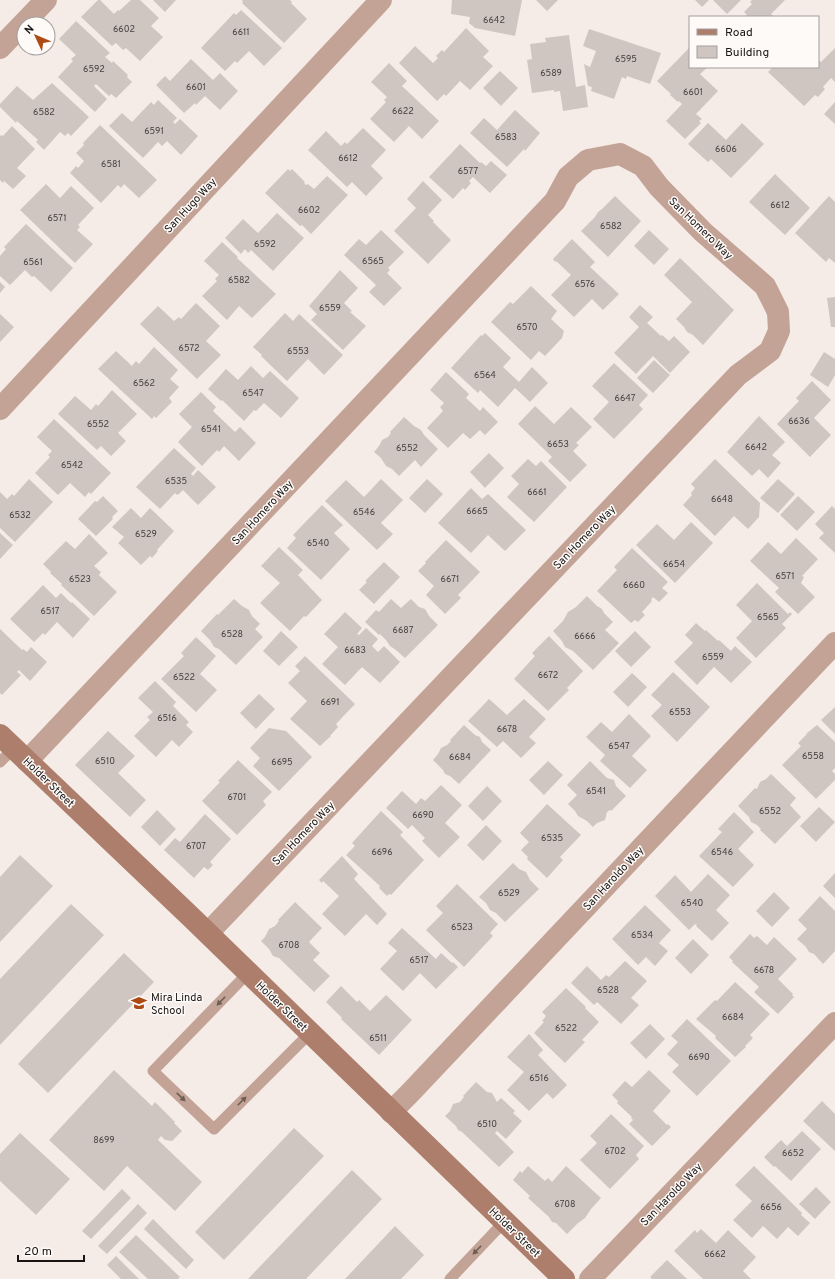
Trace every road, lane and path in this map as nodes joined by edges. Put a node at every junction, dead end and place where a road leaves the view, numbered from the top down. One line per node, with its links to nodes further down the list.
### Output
1 (46, 0): 3 (street)
2 (381, 0): 4 (street, San Hugo Way)
3 (0, 48)
4 (0, 409)
5 (835, 643): 11 (street, San Haroldo Way)
6 (10, 752): 7 (street, Holder Street); 7 (street, San Homero Way)
7 (208, 933): 8 (street, Holder Street)
8 (248, 973): 10 (street, Holder Street); 10 (lane, one-way to 10)
9 (835, 1023): 15 (street, San Haroldo Way)
10 (310, 1033): 11 (street, Holder Street)
11 (391, 1112): 12 (street, Holder Street)
12 (504, 1222): 13 (street, Holder Street); 14 (lane, one-way to 14)
13 (555, 1276)
14 (450, 1279)
15 (590, 1279)

